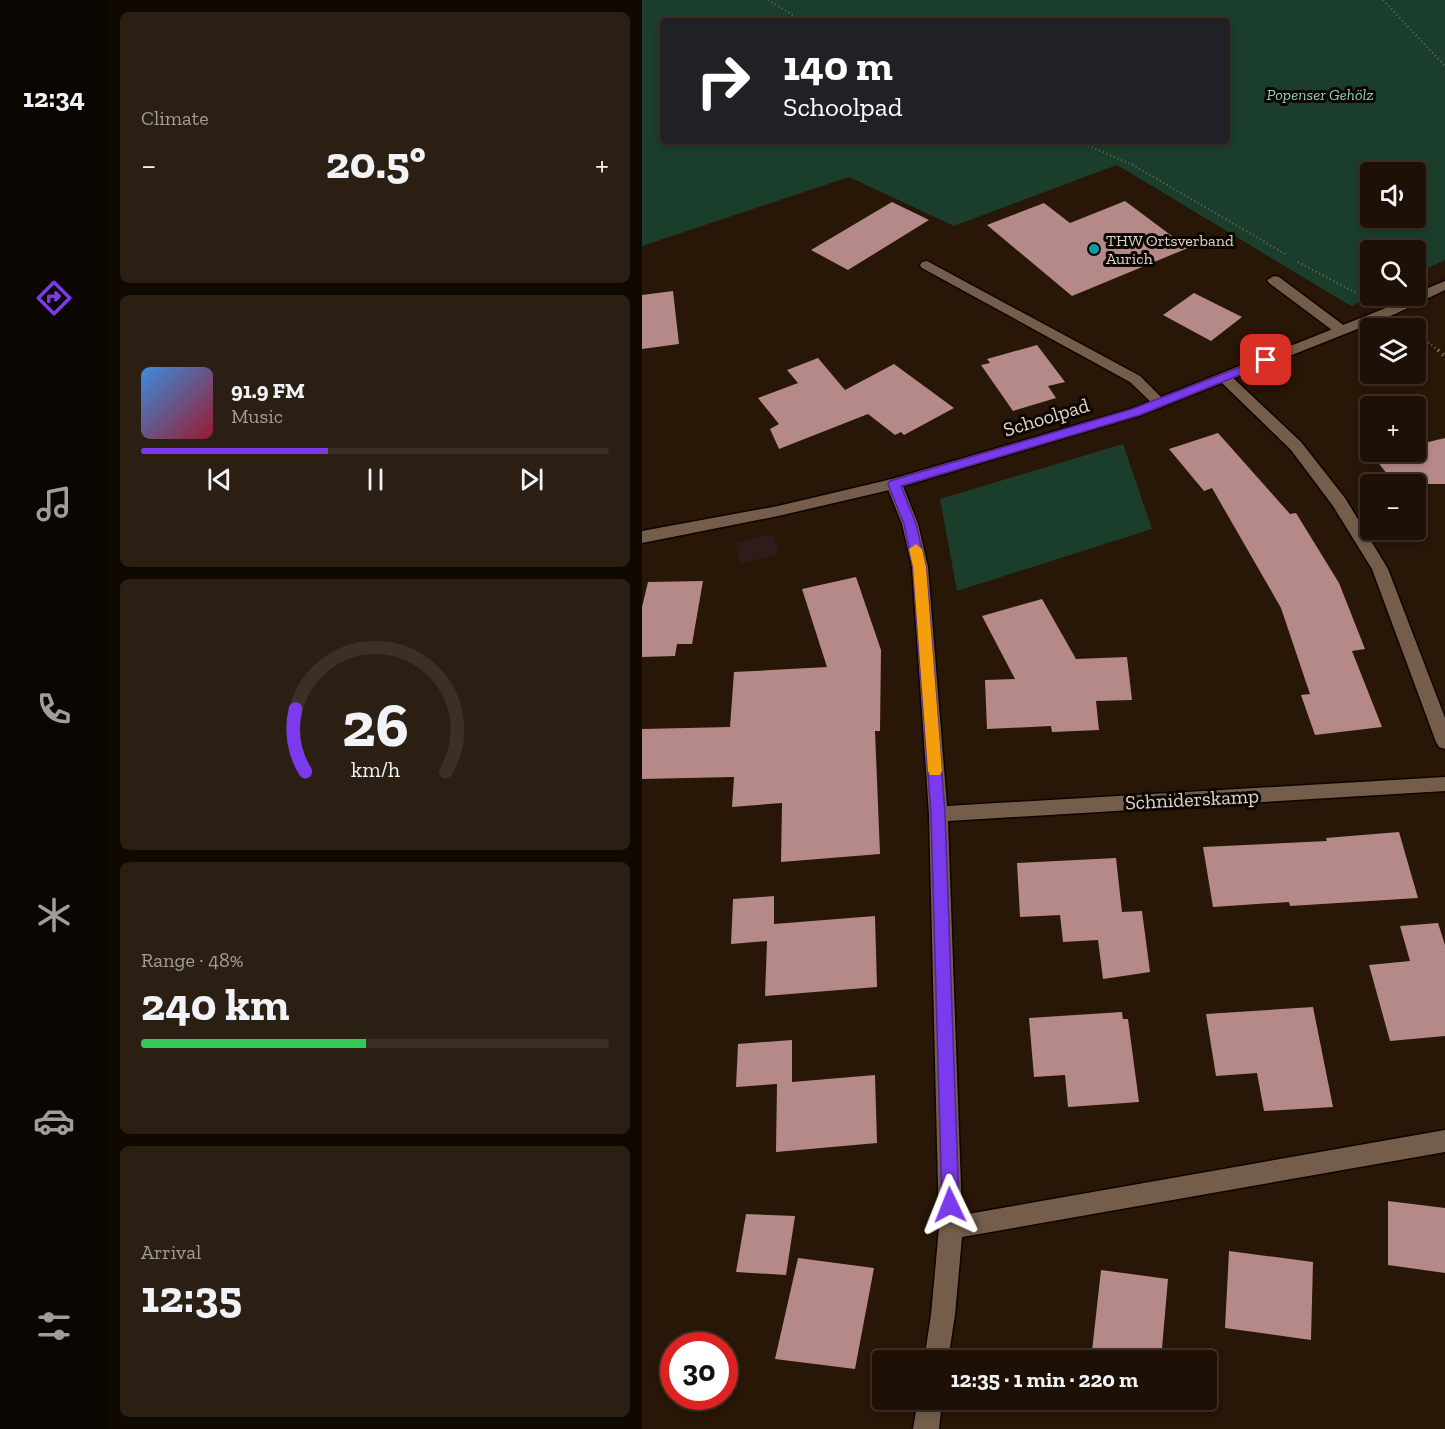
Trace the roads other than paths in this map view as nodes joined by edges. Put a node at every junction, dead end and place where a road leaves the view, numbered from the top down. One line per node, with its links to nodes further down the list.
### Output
1 (927, 265): 6 (street)
2 (1274, 280): 4 (street)
3 (1445, 285): 4 (street, Schoolpad)
4 (1341, 330): 5 (street, Schoolpad)
5 (1225, 378): 6 (street, Schoolpad); 9 (street)
6 (1160, 403): 7 (street, Schoolpad)
7 (894, 484): 8 (street, Schoolpad); 11 (street)
8 (642, 537)
9 (1445, 742)
10 (1445, 784): 11 (street, Schniderskamp)
11 (938, 814): 13 (street)
12 (1445, 1141): 13 (street)
13 (951, 1228): 14 (street)
14 (938, 1350)
15 (929, 1410): 16 (street)
16 (926, 1429)

